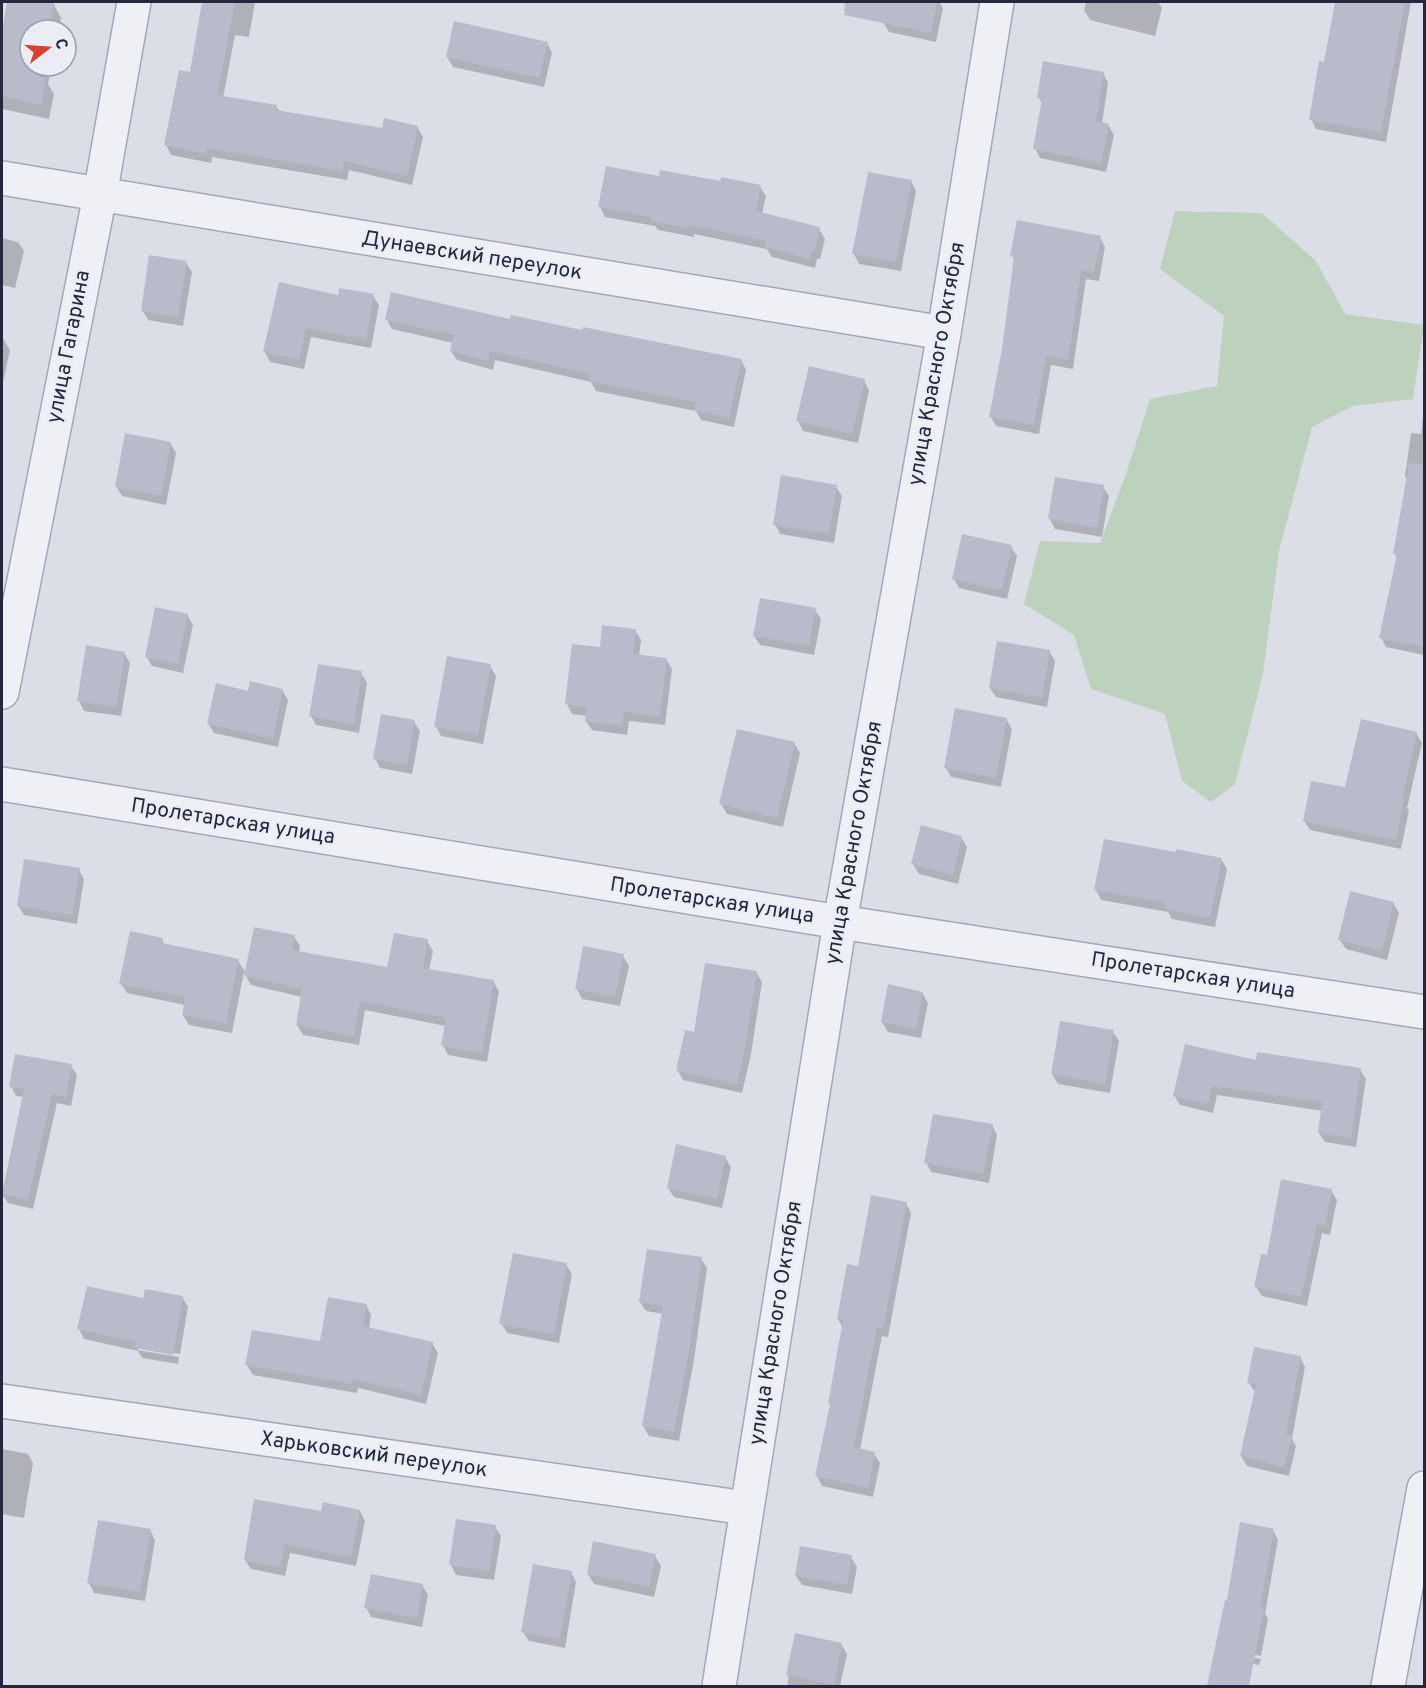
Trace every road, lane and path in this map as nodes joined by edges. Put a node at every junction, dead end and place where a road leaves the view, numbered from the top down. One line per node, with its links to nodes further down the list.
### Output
1 (134, 2): 4 (street, улица Гагарина)
2 (997, 2): 5 (street, улица Красного Октября)
3 (2, 178): 4 (street, Дунаевский переулок)
4 (100, 195): 5 (street, Дунаевский переулок); 6 (street, улица Гагарина)
5 (944, 333): 8 (street, улица Красного Октября)
6 (2, 692)
7 (2, 784): 8 (street, Пролетарская улица)
8 (840, 922): 9 (street, Пролетарская улица); 12 (street, улица Красного Октября)
9 (1425, 1012)
10 (2, 1401): 12 (street, Харьковский переулок)
11 (1425, 1488): 14 (street)
12 (747, 1508): 13 (street, улица Красного Октября)
13 (719, 1686)
14 (1388, 1686)

